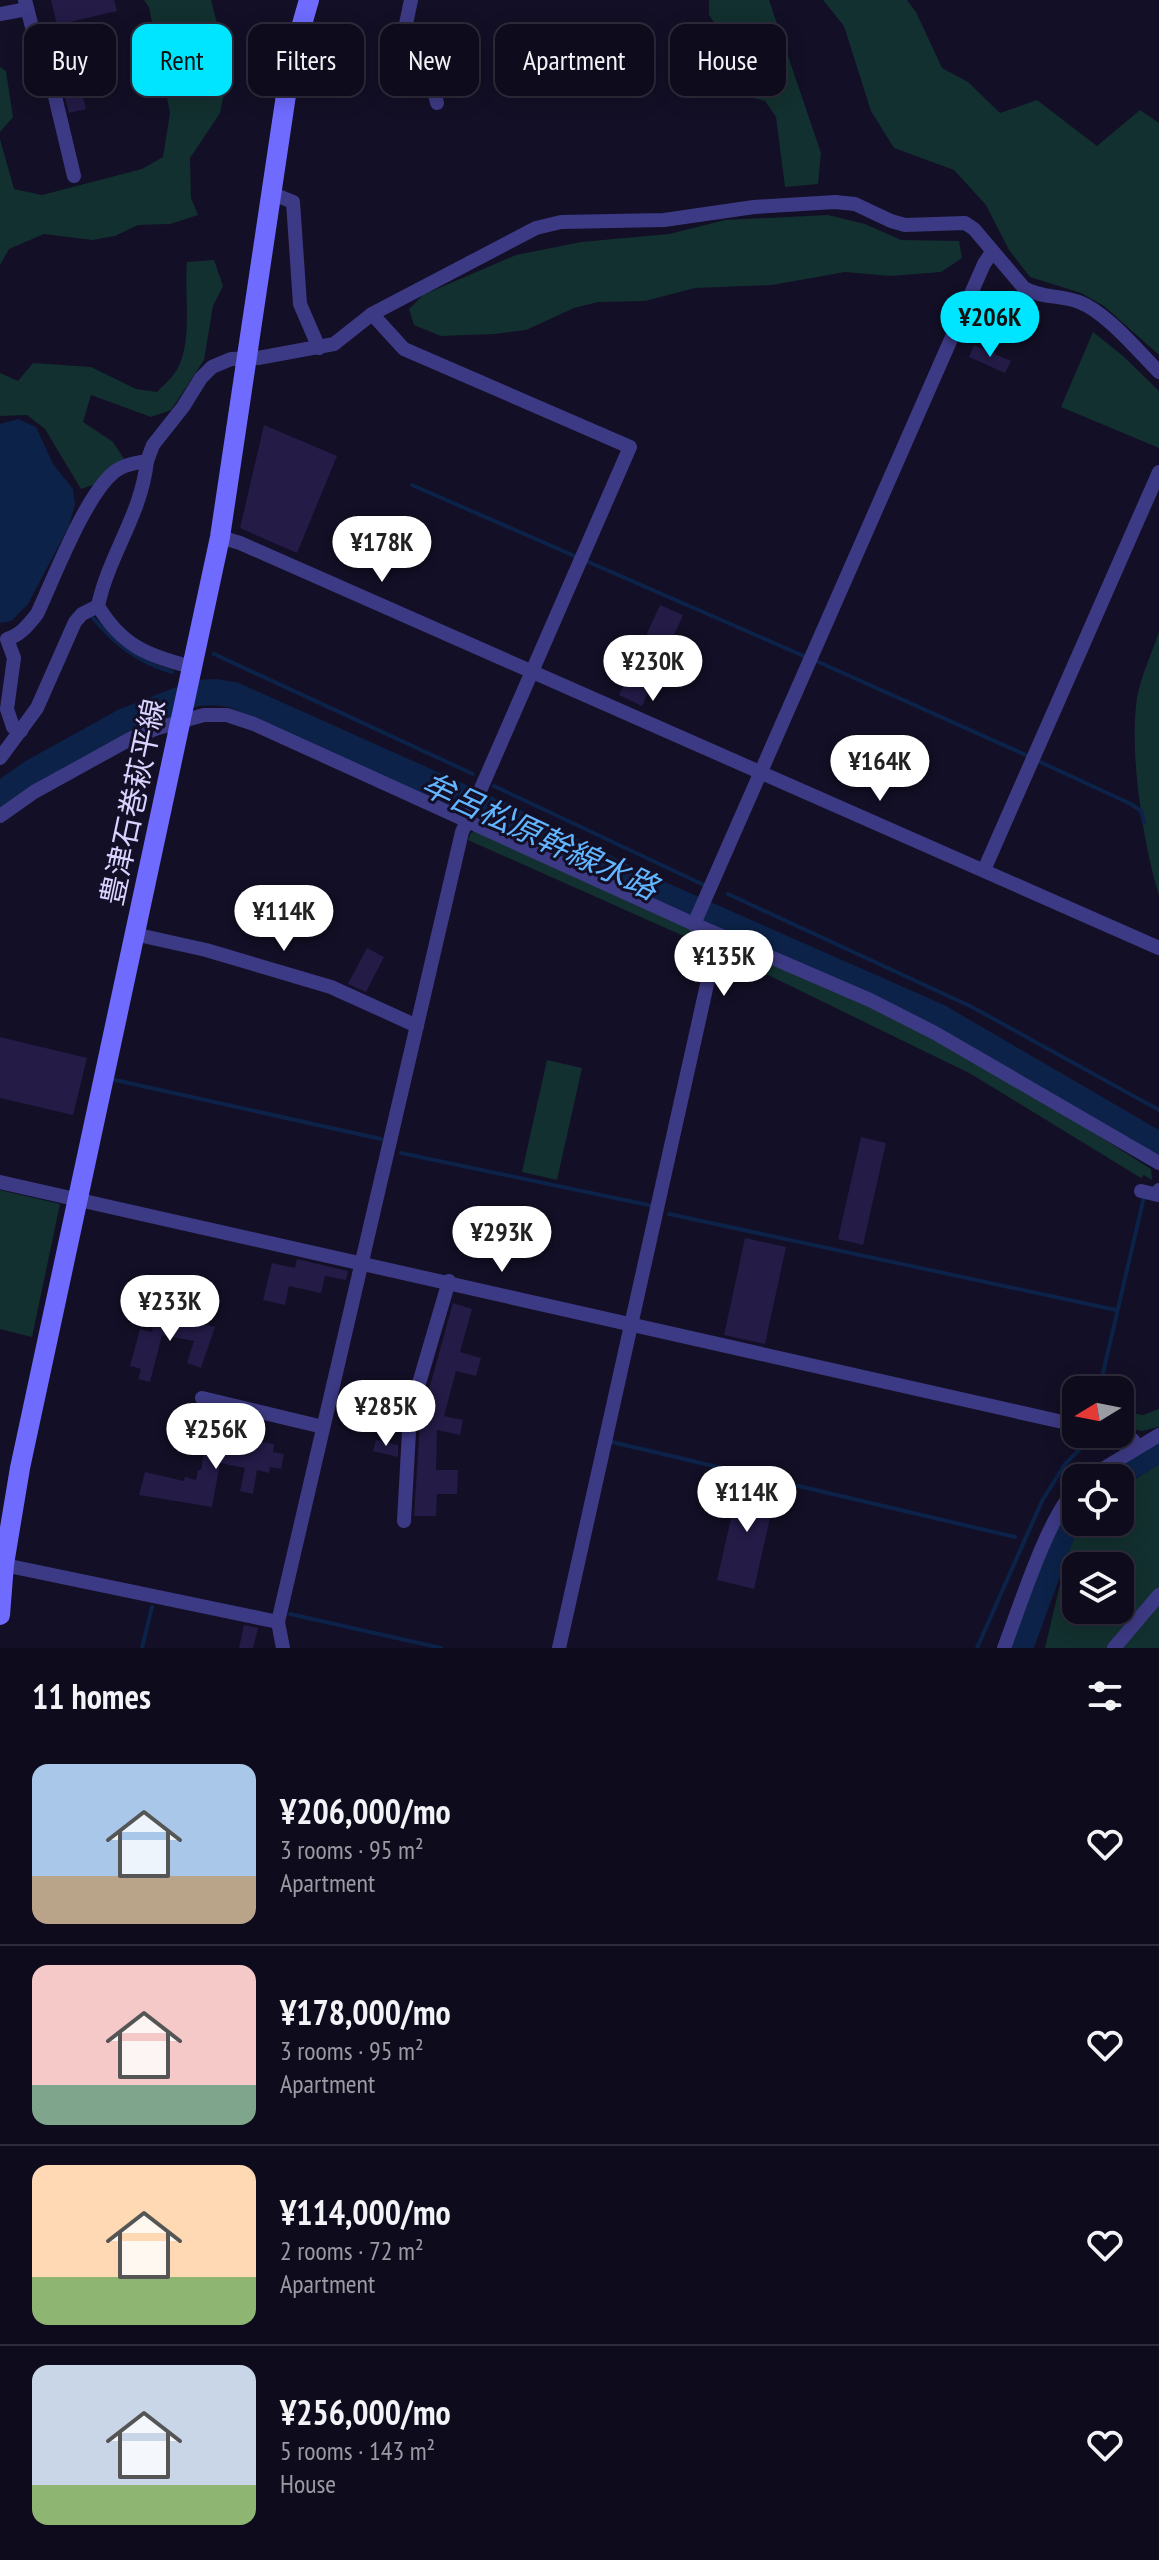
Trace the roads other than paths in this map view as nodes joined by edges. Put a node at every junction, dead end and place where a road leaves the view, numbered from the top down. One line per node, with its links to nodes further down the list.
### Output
1 (309, 0): 7 (main road, 豊津石巻萩平線)
2 (411, 0): 5 (street)
3 (26, 4): 4 (street); 6 (street)
4 (0, 14)
5 (437, 103)
6 (74, 176)
7 (271, 193): 10 (street); 11 (main road, 豊津石巻萩平線)
8 (992, 252): 9 (street); 12 (street); 22 (street)
9 (372, 314): 10 (street); 18 (street)
10 (319, 348): 11 (street)
11 (247, 358): 13 (street); 15 (main road, 豊津石巻萩平線)
12 (1159, 372)
13 (147, 461): 16 (street); 20 (street)
14 (1159, 472): 25 (street)
15 (220, 537): 17 (main road, 豊津石巻萩平線); 18 (street)
16 (98, 606): 17 (street); 20 (street)
17 (191, 670): 19 (main road, 豊津石巻萩平線)
18 (531, 671): 22 (street); 24 (street)
19 (181, 717): 23 (street); 24 (street); 27 (main road, 豊津石巻萩平線)
20 (21, 731): 21 (street)
21 (0, 758)
22 (760, 771): 25 (street); 26 (street)
23 (0, 816)
24 (468, 819): 26 (street); 29 (street)
25 (984, 870): 28 (street)
26 (695, 922): 30 (street); 35 (street)
27 (134, 934): 29 (street); 32 (main road, 豊津石巻萩平線)
28 (1159, 948)
29 (417, 1026): 33 (street)
30 (1159, 1163)
31 (0, 1182): 32 (street)
32 (77, 1198): 33 (street); 45 (main road, 豊津石巻萩平線)
33 (362, 1262): 34 (street); 38 (street)
34 (449, 1281): 35 (street); 44 (street)
35 (633, 1325): 37 (street); 50 (street)
36 (202, 1398): 38 (street)
37 (1062, 1422)
38 (323, 1427): 48 (street)
39 (1159, 1435): 41 (street)
40 (1134, 1442): 41 (street)
41 (1137, 1447): 42 (street)
42 (1110, 1464)
43 (1062, 1508): 51 (street)
44 (404, 1521)
45 (2, 1564): 47 (main road, 豊津石巻萩平線); 48 (street)
46 (1159, 1595): 52 (street)
47 (0, 1615)
48 (278, 1622): 49 (street)
49 (283, 1648)
50 (559, 1648)
51 (1004, 1648)
52 (1114, 1648)

